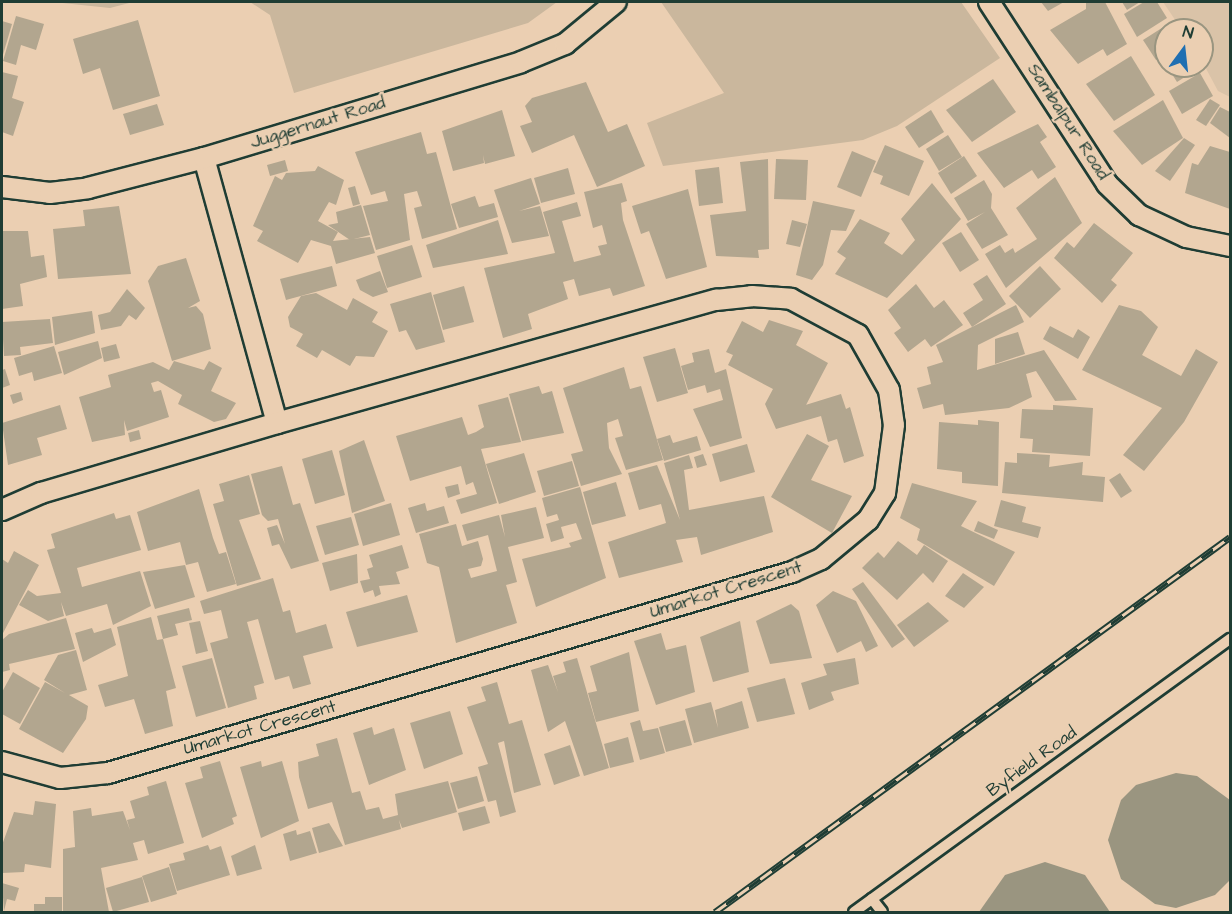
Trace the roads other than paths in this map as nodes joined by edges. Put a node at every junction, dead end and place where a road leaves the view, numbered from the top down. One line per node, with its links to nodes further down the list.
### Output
1 (616, 2): 3 (street, Juggernaut Road)
2 (989, 2): 5 (street, Sambalpur Road)
3 (204, 158): 4 (street, Juggernaut Road); 6 (street)
4 (2, 187)
5 (1230, 246)
6 (278, 423): 7 (street, Umarkot Crescent); 9 (street, Umarkot Crescent)
7 (2, 510)
8 (1230, 639): 10 (lane, Byfield Road)
9 (2, 762)
10 (872, 899): 11 (lane, Byfield Road); 12 (lane)
11 (854, 912)
12 (882, 912)

